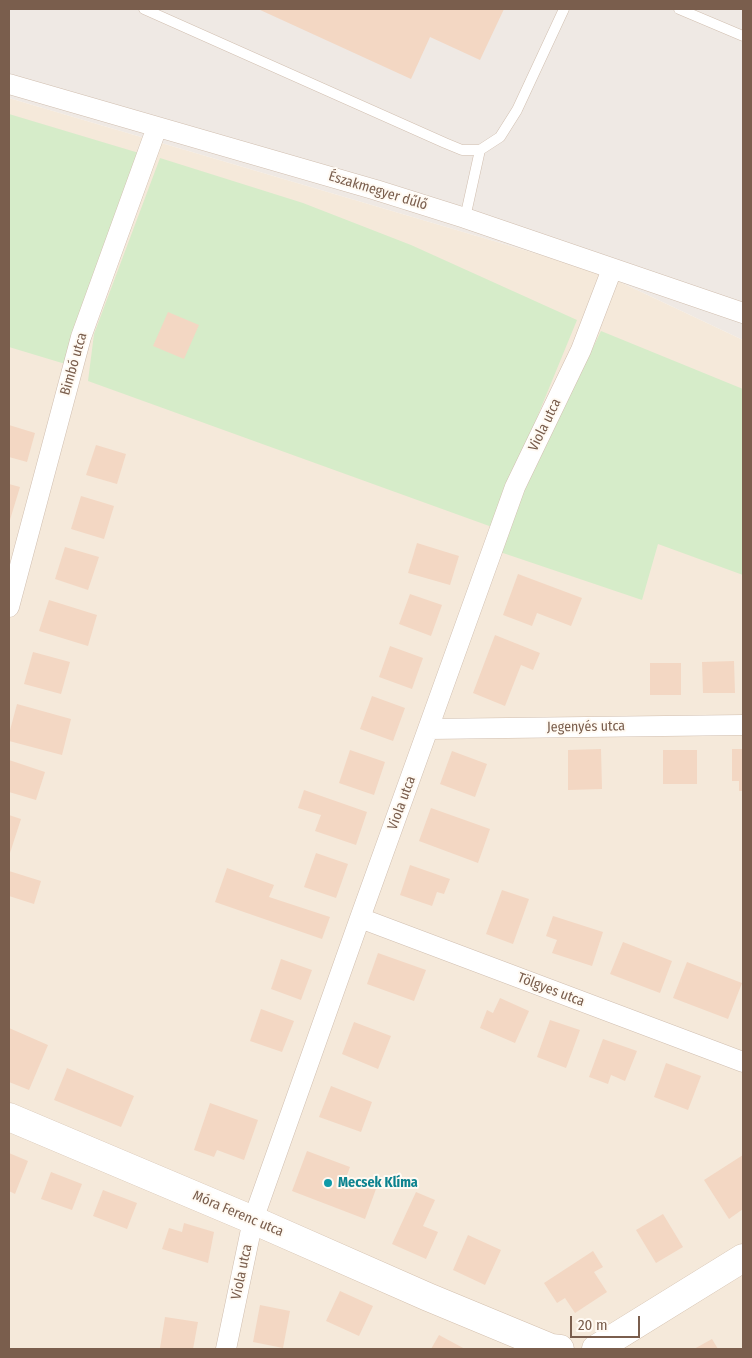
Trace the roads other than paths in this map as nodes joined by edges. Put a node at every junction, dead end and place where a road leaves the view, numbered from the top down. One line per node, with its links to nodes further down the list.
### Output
1 (144, 9): 7 (lane)
2 (564, 9): 7 (lane)
3 (679, 9): 4 (lane)
4 (743, 36)
5 (9, 84): 6 (street, Északmegyer dűlő)
6 (157, 127): 8 (street, Északmegyer dűlő); 11 (street, Bimbó utca)
7 (480, 150): 8 (lane)
8 (465, 218): 9 (street, Északmegyer dűlő)
9 (612, 269): 10 (street, Északmegyer dűlő); 13 (street, Viola utca)
10 (743, 313)
11 (9, 607)
12 (743, 725): 13 (street, Jegenyés utca)
13 (429, 729): 14 (street, Viola utca)
14 (360, 918): 15 (street, Tölgyes utca); 17 (street, Viola utca)
15 (743, 1062)
16 (9, 1118): 17 (street, Móra Ferenc utca)
17 (253, 1220): 19 (street, Móra Ferenc utca); 20 (street, Viola utca)
18 (743, 1258): 23 (street)
19 (467, 1313): 21 (street, Móra Ferenc utca); 22 (street, Móra Ferenc utca)
20 (226, 1349)
21 (502, 1349)
22 (560, 1349)
23 (596, 1349)

